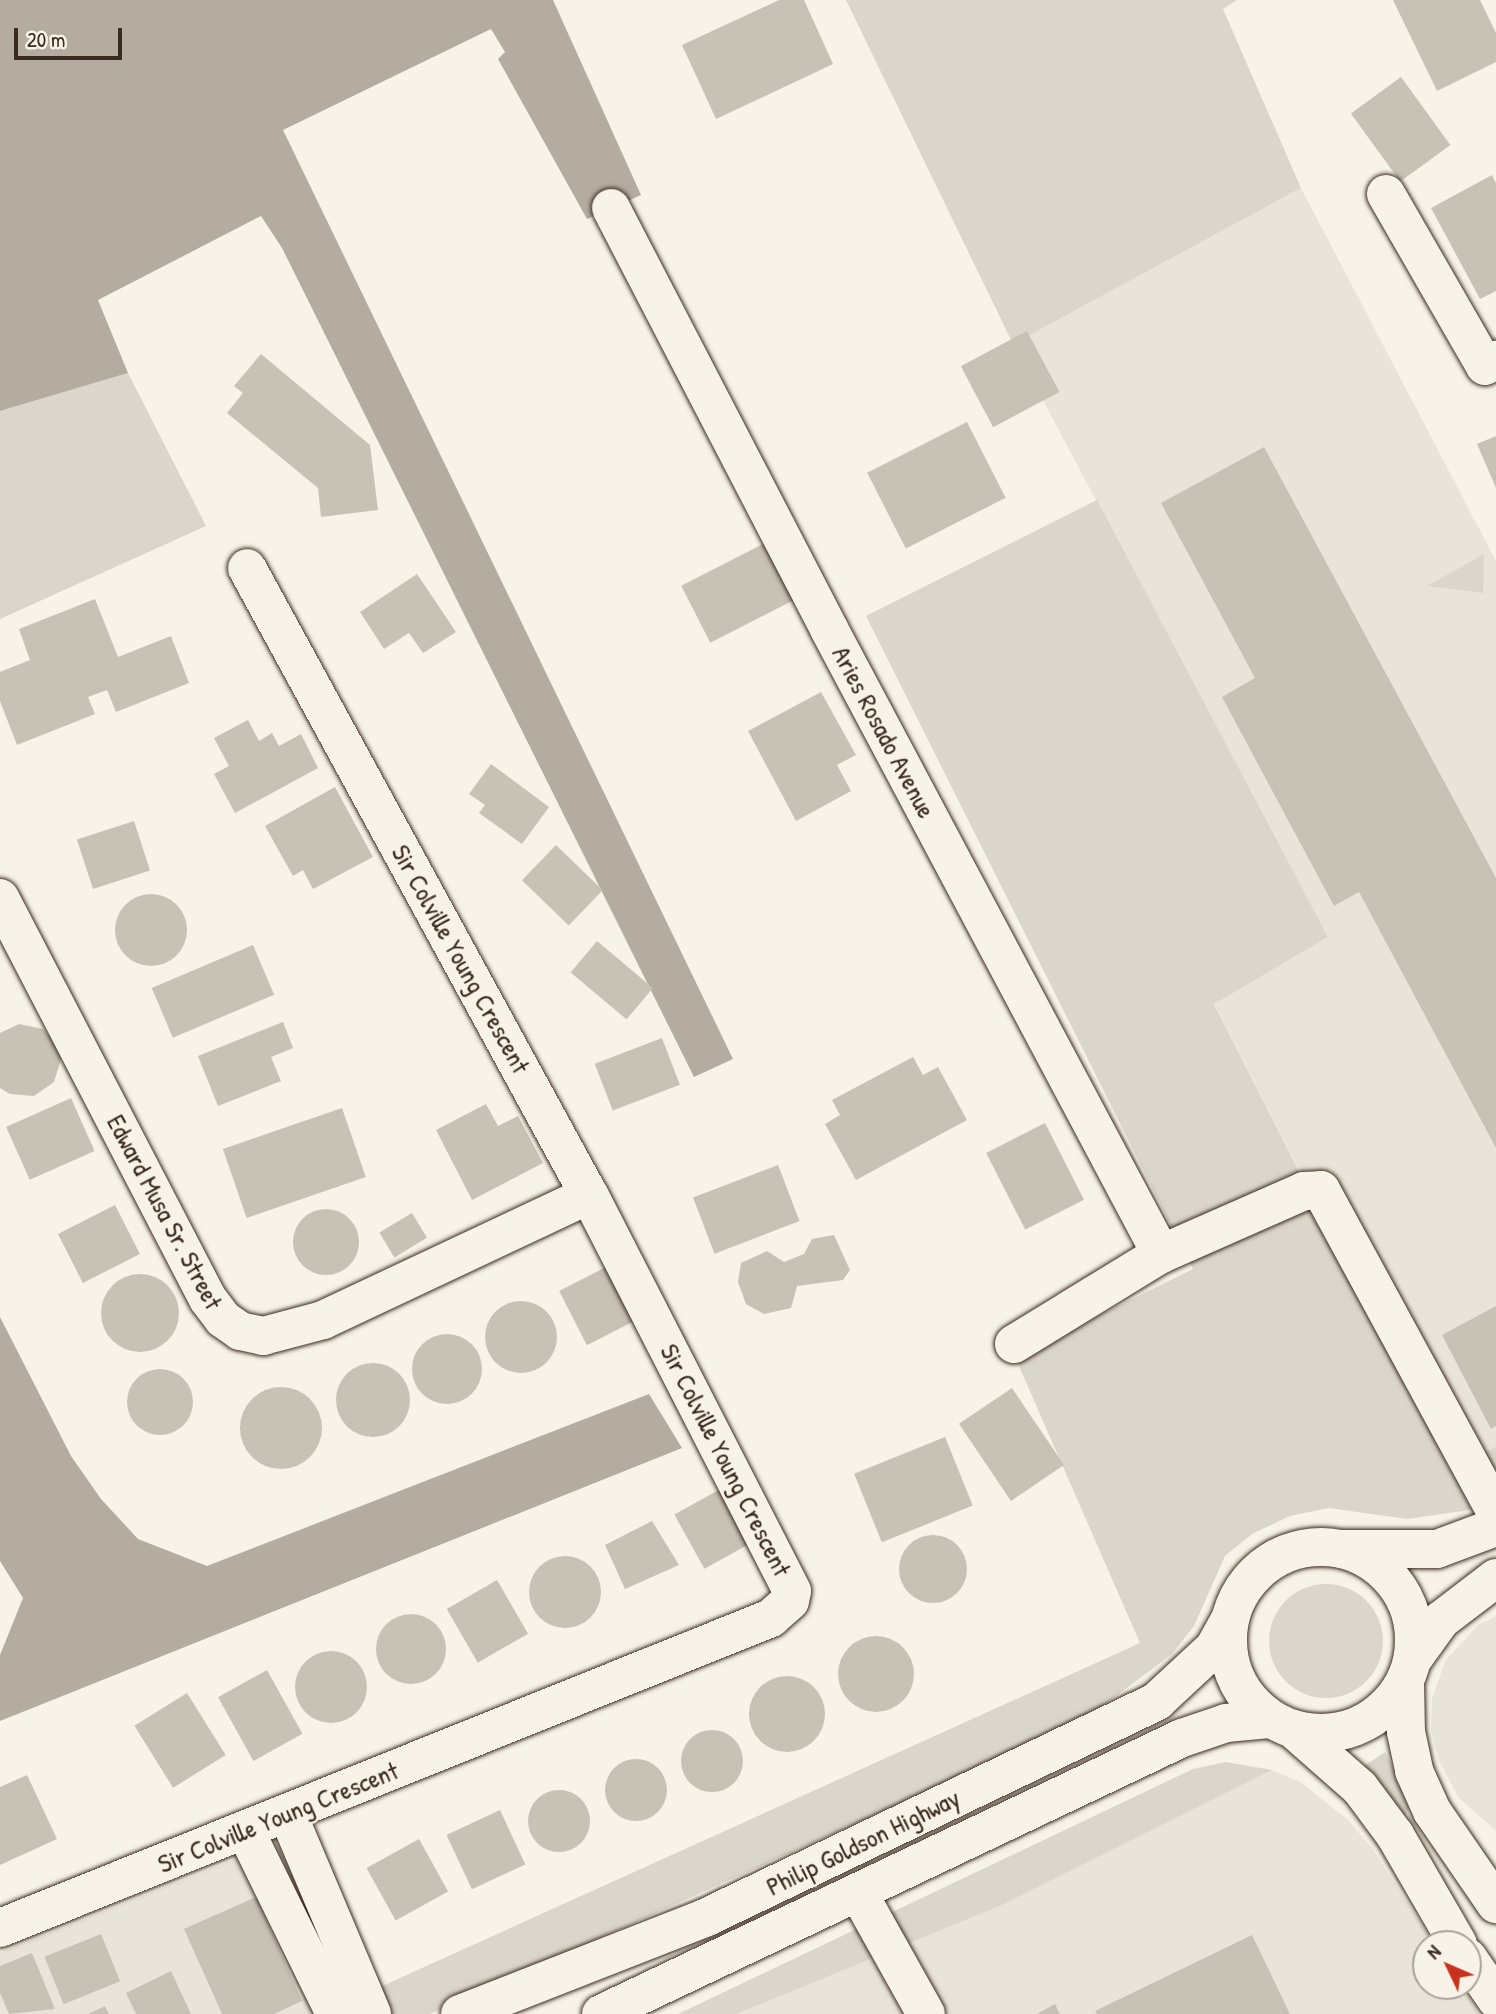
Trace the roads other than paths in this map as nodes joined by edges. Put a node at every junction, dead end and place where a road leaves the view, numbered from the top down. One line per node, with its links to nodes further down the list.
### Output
1 (1386, 194): 3 (main road)
2 (611, 208): 7 (main road, Aries Rosado Avenue)
3 (1491, 363)
4 (247, 568): 6 (main road, Sir Colville Young Crescent)
5 (0, 898): 6 (main road, Edward Musa Sr. Street)
6 (589, 1195): 16 (main road, Sir Colville Young Crescent)
7 (1161, 1254): 8 (main road); 9 (main road)
8 (1014, 1344)
9 (1496, 1512)
10 (1496, 1527): 11 (main road)
11 (1341, 1549): 13 (main road); 14 (main road)
12 (1496, 1578): 14 (main road)
13 (1230, 1619): 15 (main road); 26 (main road, Philip Goldson Highway)
14 (1409, 1670): 15 (main road); 19 (main road)
15 (1281, 1724): 18 (main road, Philip Goldson Highway); 21 (main road)
16 (288, 1815): 17 (main road, Sir Colville Young Crescent); 25 (main road)
17 (245, 1830): 20 (main road, Sir Colville Young Crescent); 24 (main road)
18 (859, 1894): 27 (main road, Philip Goldson Highway); 28 (main road)
19 (1496, 1903)
20 (0, 1928)
21 (1450, 1930)
22 (1482, 1978): 23 (main road)
23 (1496, 1999)
24 (335, 2014)
25 (372, 2014)
26 (460, 2014)
27 (601, 2014)
28 (926, 2014)

